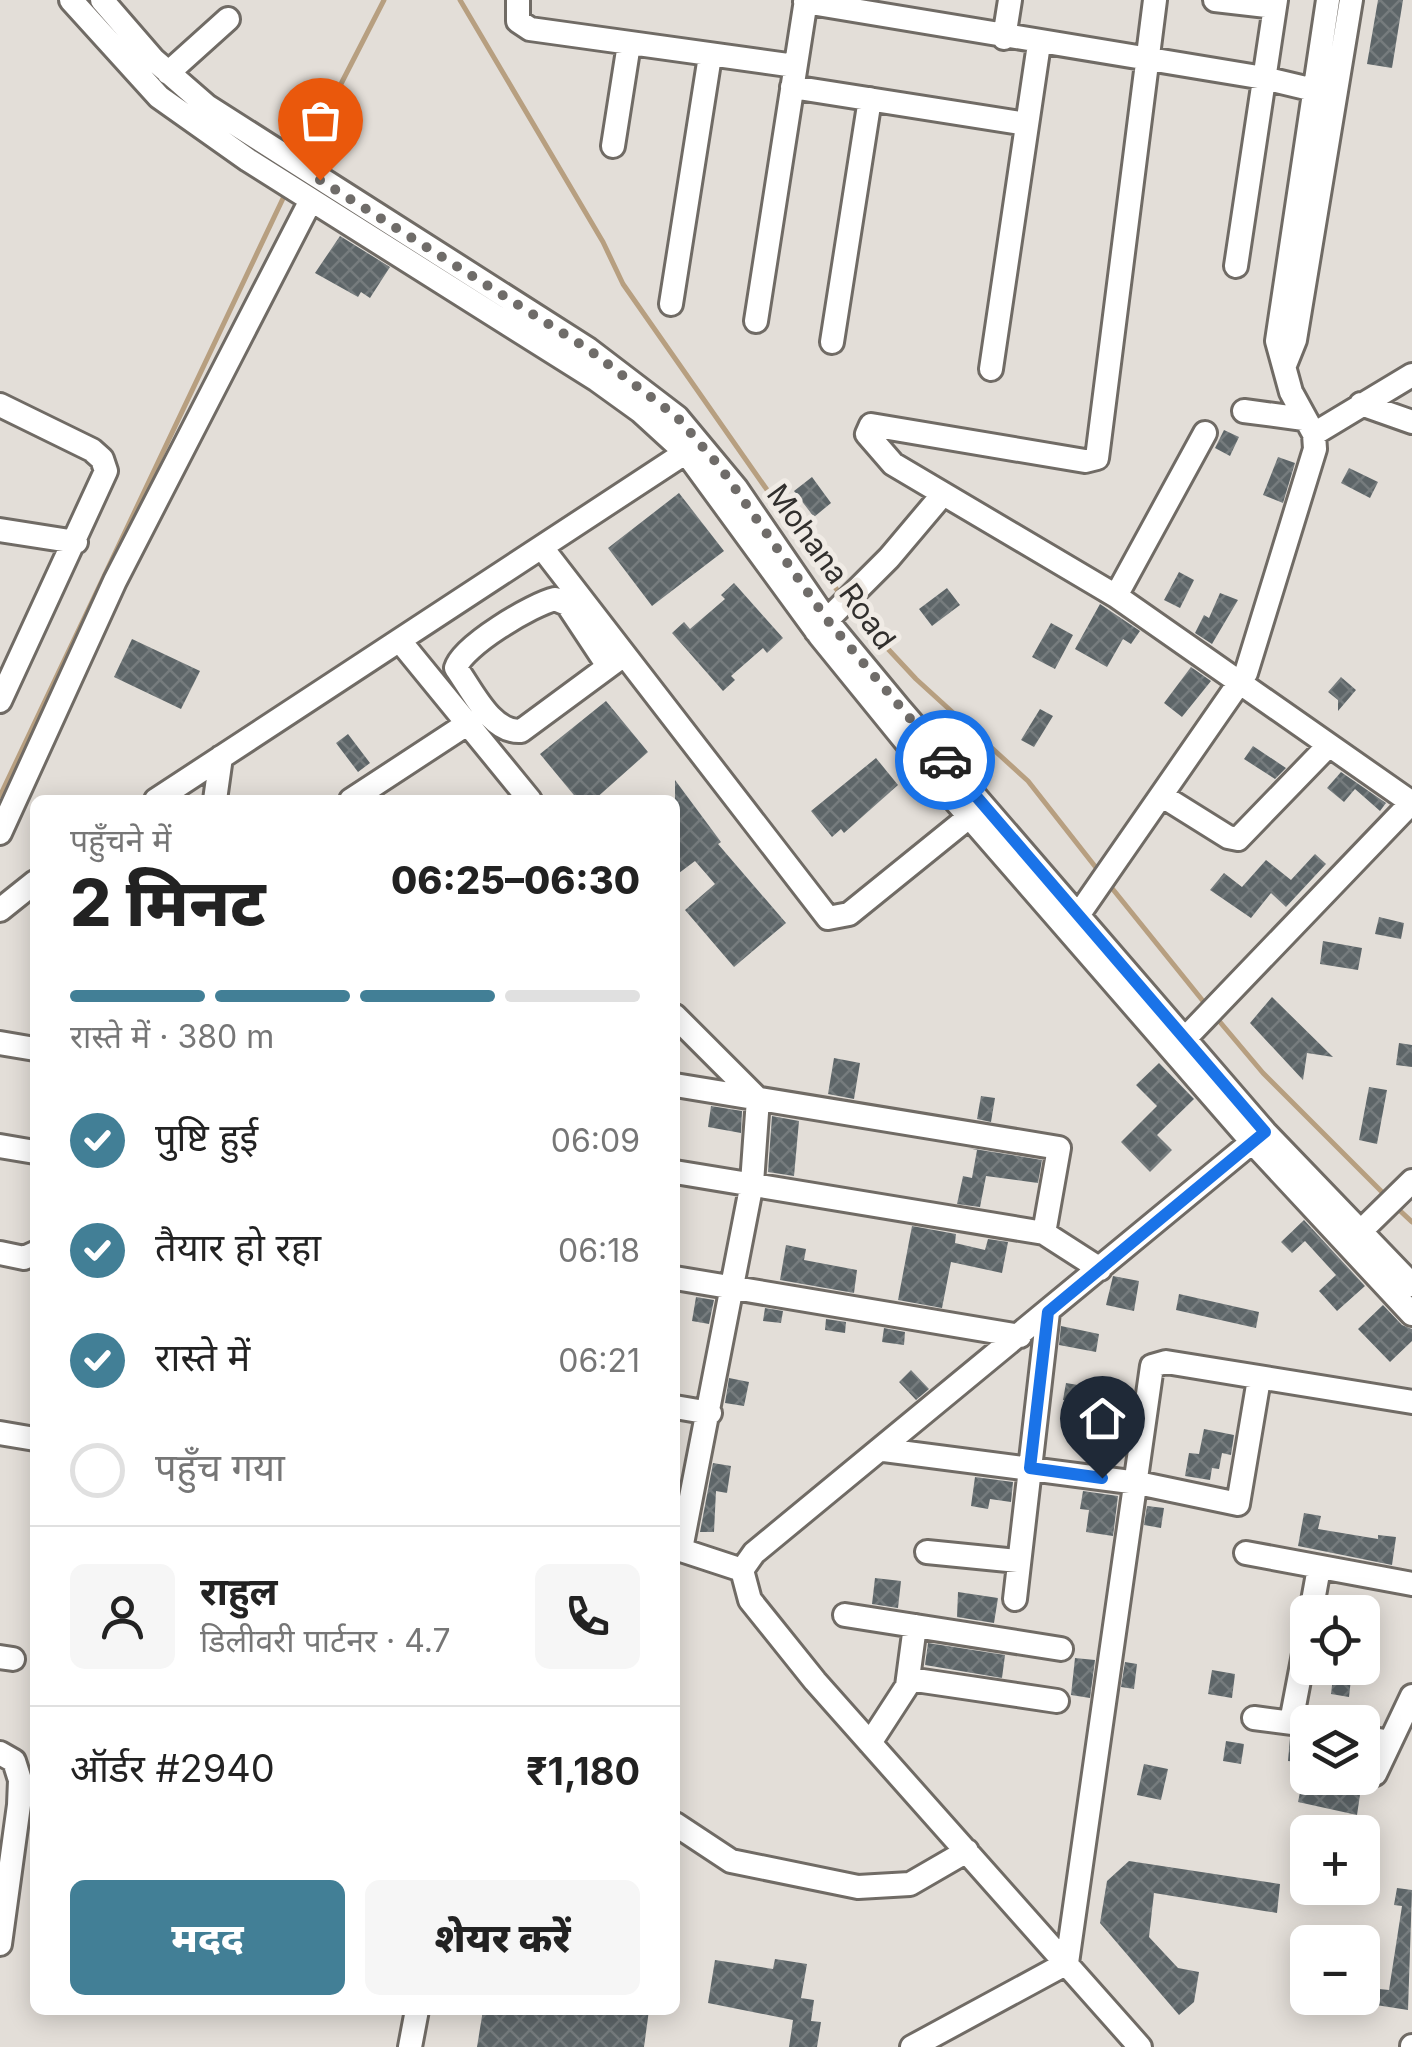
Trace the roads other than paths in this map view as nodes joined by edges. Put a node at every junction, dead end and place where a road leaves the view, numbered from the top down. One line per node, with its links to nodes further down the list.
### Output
1 (71, 0): 20 (street, Mohana Road)
2 (518, 0): 13 (street)
3 (1010, 0): 12 (street)
4 (1155, 0): 16 (street)
5 (1214, 0): 9 (street)
6 (1328, 0): 21 (street)
7 (1351, 0): 21 (street)
8 (805, 1): 12 (street); 18 (street)
9 (1276, 4): 19 (street)
10 (117, 5): 17 (street, Mohana Road)
11 (228, 19): 17 (street)
12 (1004, 38): 14 (street)
13 (628, 44): 15 (street); 24 (street)
14 (1040, 44): 16 (street); 23 (street)
15 (710, 56): 18 (street); 27 (street)
16 (1145, 61): 19 (street); 39 (street)
17 (166, 71): 20 (street); 38 (street, Mohana Road)
18 (793, 76): 22 (street); 28 (street)
19 (1264, 78): 21 (street); 26 (street)
20 (149, 89): 25 (street, Mohana Road)
21 (1324, 93): 36 (street)
22 (870, 100): 23 (street); 29 (street)
23 (1027, 124): 30 (street)
24 (613, 146)
25 (310, 200): 38 (street, Mohana Road); 62 (street)
26 (1236, 266)
27 (670, 304)
28 (756, 322)
29 (832, 342)
30 (991, 369)
31 (1412, 375): 32 (street)
32 (1361, 404): 35 (street); 36 (street)
33 (0, 406): 41 (street)
34 (1244, 411): 36 (street)
35 (1412, 422)
36 (1309, 427): 48 (street)
37 (1204, 433): 43 (street)
38 (694, 448): 42 (street); 44 (street, Mohana Road)
39 (943, 494): 43 (street); 44 (street)
40 (0, 530): 41 (street)
41 (76, 542): 46 (street)
42 (543, 549): 45 (street); 47 (street)
43 (1116, 596): 48 (street)
44 (834, 615): 61 (street, Mohana Road)
45 (400, 641): 50 (street); 52 (street)
46 (10, 653): 49 (street)
47 (616, 661): 47 (street); 61 (street)
48 (1242, 682): 51 (street); 59 (street)
49 (0, 701)
50 (470, 722): 53 (street); 58 (street)
51 (1329, 745): 59 (street); 60 (street)
52 (221, 757): 54 (street); 55 (street)
53 (384, 780): 56 (street); 57 (street)
54 (164, 795)
55 (216, 795)
56 (359, 795)
57 (395, 795)
58 (526, 795)
59 (1164, 797): 65 (street)
60 (1412, 803): 68 (street)
61 (977, 811): 65 (street, Mohana Road)
62 (0, 833)
63 (30, 886): 64 (street)
64 (0, 910)
65 (1074, 921): 68 (street, Mohana Road)
66 (680, 1021): 71 (street)
67 (0, 1043): 69 (street)
68 (1180, 1044): 72 (street, Mohana Road)
69 (30, 1048)
70 (680, 1087): 71 (street)
71 (758, 1099): 76 (street); 79 (street)
72 (1259, 1138): 78 (street, Mohana Road); 82 (street); 87 (street, Mohana Road)
73 (0, 1146): 74 (street)
74 (30, 1151)
75 (680, 1173): 76 (street)
76 (752, 1183): 79 (street); 85 (street)
77 (1396, 1196): 78 (street)
78 (1362, 1230): 84 (street, Mohana Road)
79 (1044, 1233): 82 (street)
80 (0, 1254): 81 (street)
81 (30, 1255)
82 (1100, 1269): 86 (street)
83 (680, 1279): 85 (street)
84 (1412, 1285)
85 (734, 1287): 88 (street); 92 (street)
86 (1048, 1312): 88 (street); 96 (street)
87 (1412, 1314)
88 (1020, 1336): 95 (street)
89 (1259, 1380): 90 (street); 97 (street); 97 (street)
90 (1412, 1402)
91 (680, 1408): 92 (street)
92 (710, 1413): 98 (street)
93 (0, 1433): 94 (street)
94 (30, 1438)
95 (884, 1450): 96 (street); 104 (street)
96 (1030, 1468): 97 (street); 102 (street)
97 (1138, 1484): 124 (street)
98 (680, 1540)
99 (680, 1550): 104 (street)
100 (927, 1552): 102 (street)
101 (1246, 1552): 103 (street)
102 (1018, 1561): 107 (street)
103 (1320, 1568): 105 (street); 106 (street)
104 (742, 1570): 118 (street)
105 (1412, 1584)
106 (1314, 1595)
107 (1015, 1599)
108 (845, 1614): 109 (street)
109 (915, 1626): 110 (street); 111 (street)
110 (1061, 1649)
111 (909, 1680): 113 (street); 118 (street)
112 (1412, 1696): 117 (street)
113 (1057, 1701)
114 (1254, 1718): 115 (street)
115 (1290, 1723)
116 (1380, 1740): 117 (street)
117 (1390, 1742): 120 (street)
118 (870, 1743): 122 (street)
119 (16, 1759): 123 (street)
120 (1380, 1763)
121 (680, 1827): 122 (street)
122 (966, 1851): 124 (street)
123 (0, 1944)
124 (1067, 1963): 127 (street); 128 (street)
125 (416, 2015): 126 (street)
126 (410, 2047)
127 (912, 2047)
128 (1140, 2047)

